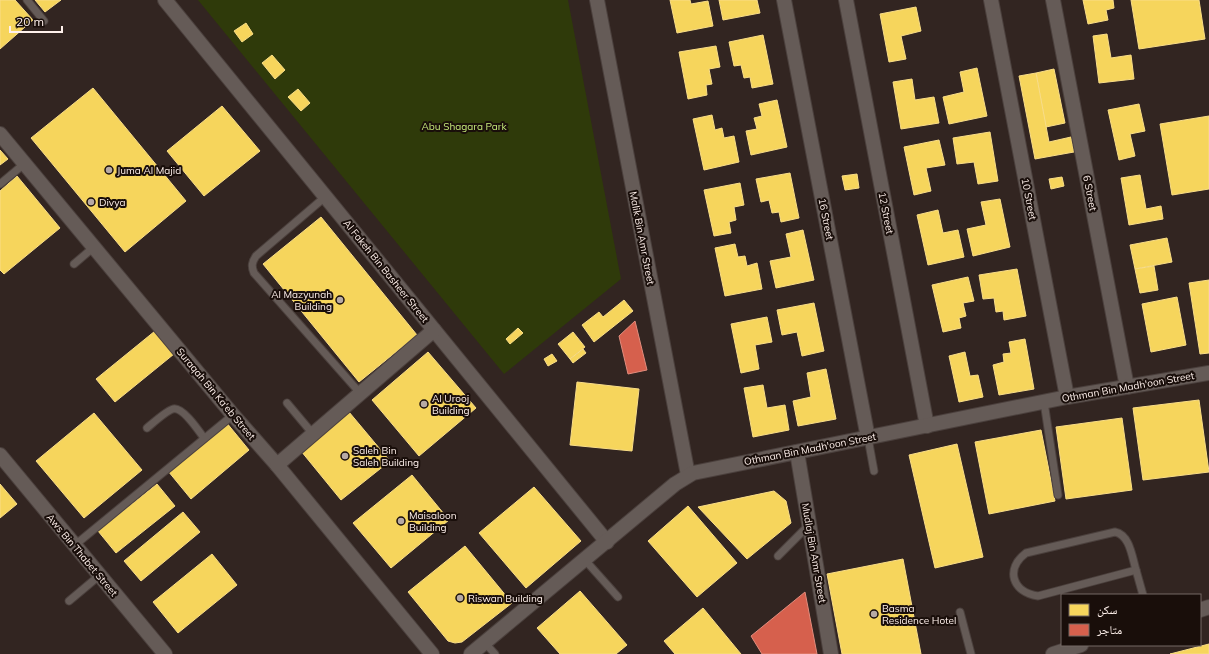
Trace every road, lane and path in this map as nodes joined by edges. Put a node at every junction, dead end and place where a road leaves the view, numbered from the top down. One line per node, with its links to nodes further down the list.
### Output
1 (27, 0): 8 (lane)
2 (164, 0): 12 (street, Al Fakeh Bin Basheer Street)
3 (596, 0): 32 (street, Malik Bin Amr Street)
4 (784, 0): 27 (street, 16 Street)
5 (846, 0): 23 (street, 12 Street)
6 (991, 0): 19 (street, 10 Street)
7 (1053, 0): 17 (street, 6 Street)
8 (44, 21)
9 (0, 134): 10 (street, Suraqah Bin Ka'eb Street)
10 (24, 164): 11 (lane); 13 (street, Suraqah Bin Ka'eb Street)
11 (0, 184)
12 (325, 197): 15 (street, Al Fakeh Bin Basheer Street); 18 (lane)
13 (94, 247): 14 (lane); 22 (street, Suraqah Bin Ka'eb Street)
14 (74, 264)
15 (434, 330): 18 (street); 35 (street, Al Fakeh Bin Basheer Street)
16 (1209, 373): 17 (street, Othman Bin Madh'oon Street)
17 (1127, 387): 19 (street, Othman Bin Madh'oon Street)
18 (360, 394): 25 (street)
19 (1067, 397): 20 (street, Othman Bin Madh'oon Street)
20 (1044, 402): 23 (street, Othman Bin Madh'oon Street); 33 (lane)
21 (287, 404): 25 (lane)
22 (233, 415): 26 (lane); 30 (street, Suraqah Bin Ka'eb Street)
23 (927, 426): 27 (street, Othman Bin Madh'oon Street)
24 (147, 428): 26 (lane)
25 (313, 434): 30 (street)
26 (204, 438): 36 (lane)
27 (868, 438): 28 (street, Othman Bin Madh'oon Street); 31 (lane)
28 (797, 452): 32 (street, Othman Bin Madh'oon Street); 34 (street, Mudlaj Bin Amr Street)
29 (0, 455): 36 (street, Aws Bin Thabet Street)
30 (277, 465): 48 (street, Suraqah Bin Ka'eb Street)
31 (874, 471)
32 (688, 475): 35 (street, Othman Bin Madh'oon Street)
33 (1058, 495)
34 (809, 525): 37 (lane); 51 (street, Mudlaj Bin Amr Street)
35 (607, 542): 38 (street, Othman Bin Madh'oon Street)
36 (75, 545): 40 (street, Aws Bin Thabet Street)
37 (778, 556)
38 (585, 560): 42 (lane); 45 (street, Othman Bin Madh'oon Street)
39 (1136, 570): 39 (lane); 41 (lane)
40 (100, 575): 43 (lane); 47 (street, Aws Bin Thabet Street)
41 (1143, 594)
42 (618, 597)
43 (69, 601)
44 (960, 612): 52 (lane)
45 (485, 643): 49 (street, Othman Bin Madh'oon Street); 50 (lane)
46 (1078, 646): 53 (street)
47 (165, 654)
48 (432, 654)
49 (471, 654)
50 (495, 654)
51 (831, 654)
52 (971, 654)
53 (1053, 654)

